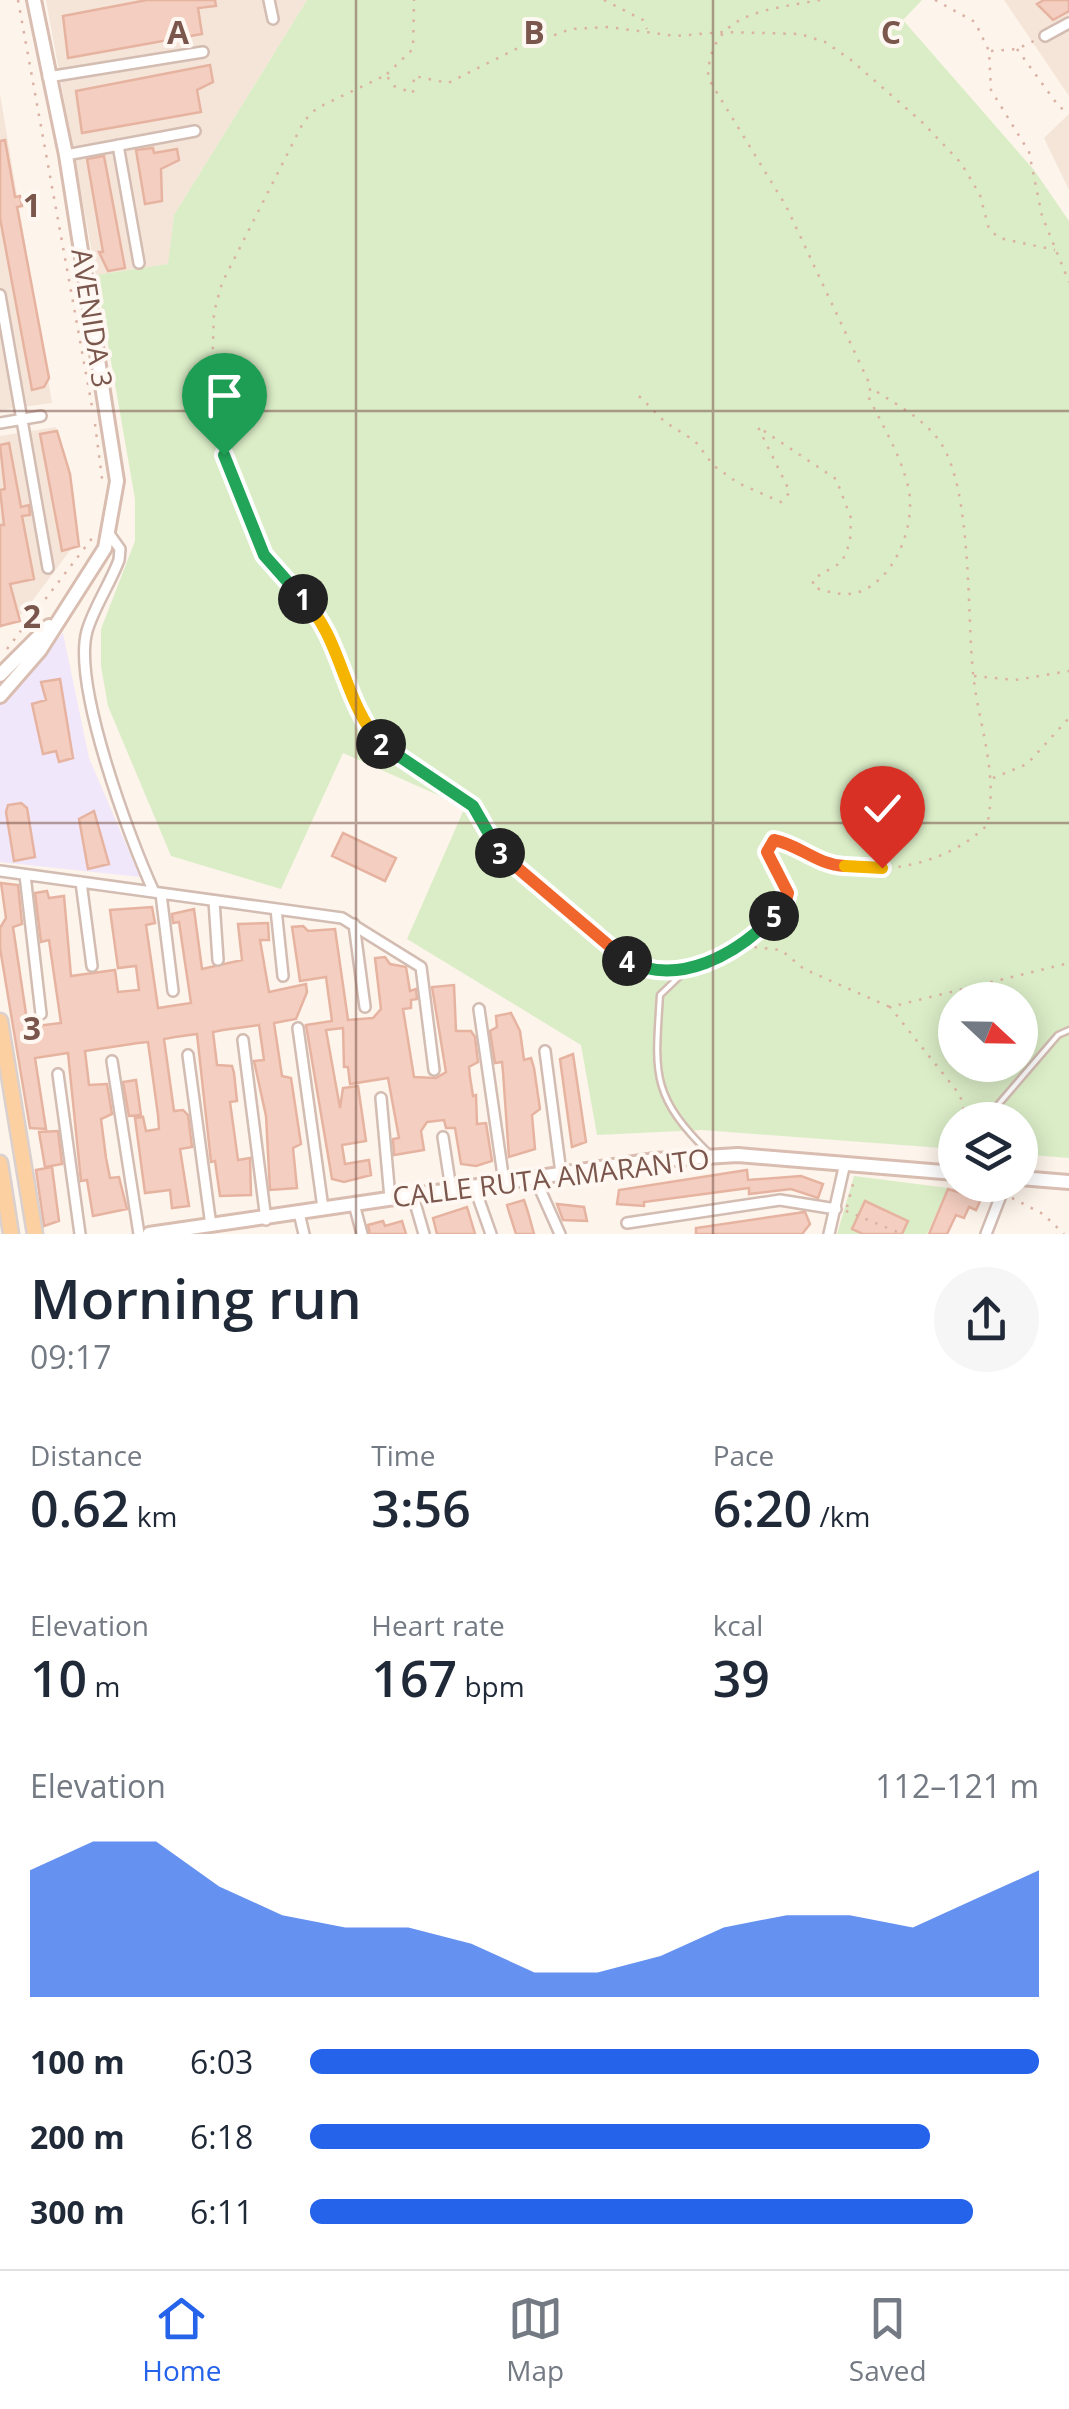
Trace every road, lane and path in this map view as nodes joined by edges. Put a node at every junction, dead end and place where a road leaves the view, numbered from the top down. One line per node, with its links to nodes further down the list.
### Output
1 (18, 0): 31 (path)
2 (36, 0): 17 (main road, AVENIDA 3)
3 (269, 0): 8 (street)
4 (414, 0): 16 (path)
5 (604, 0): 10 (path)
6 (820, 0): 11 (path)
7 (935, 0): 14 (path)
8 (273, 19)
9 (1069, 23): 12 (street)
10 (647, 30): 11 (path); 16 (path)
11 (723, 32): 22 (path); 26 (path)
12 (1045, 36): 13 (path)
13 (1017, 49): 14 (path); 18 (path)
14 (989, 51): 22 (path)
15 (203, 52): 17 (street)
16 (386, 75): 52 (path)
17 (48, 77): 21 (main road, AVENIDA 3)
18 (1069, 110)
19 (195, 131): 20 (street)
20 (118, 145): 21 (street); 23 (street)
21 (66, 155): 32 (main road, AVENIDA 3)
22 (1055, 250): 24 (path)
23 (139, 263)
24 (1069, 282)
25 (0, 295): 29 (street)
26 (871, 388): 27 (path); 36 (path)
27 (639, 396)
28 (41, 416): 29 (street)
29 (20, 419): 30 (street); 33 (street)
30 (0, 423)
31 (103, 488)
32 (105, 529): 34 (path); 37 (main road, AVENIDA 3); 44 (street)
33 (48, 568)
34 (0, 658)
35 (1069, 672): 36 (path)
36 (973, 676): 40 (path)
37 (5, 677): 38 (main road, AVENIDA 3)
38 (0, 696)
39 (1069, 718): 40 (path)
40 (991, 778): 48 (path)
41 (0, 871): 42 (street)
42 (25, 875): 43 (street); 58 (street)
43 (81, 882): 44 (street); 51 (street)
44 (157, 893): 45 (street); 54 (street)
45 (214, 901): 46 (street); 49 (street)
46 (276, 909): 47 (street); 53 (street)
47 (354, 924): 55 (street); 66 (street)
48 (738, 946): 52 (lane); 56 (path)
49 (218, 960)
50 (1069, 963): 56 (path)
51 (92, 966)
52 (684, 972): 72 (lane)
53 (283, 976)
54 (173, 991)
55 (365, 1007)
56 (890, 1008): 69 (path)
57 (479, 1009): 79 (street)
58 (41, 1014)
59 (0, 1021): 96 (main road)
60 (298, 1028): 88 (street)
61 (1069, 1030): 70 (lane)
62 (243, 1040): 91 (street)
63 (545, 1051): 76 (street)
64 (188, 1055): 93 (street)
65 (112, 1062): 98 (street)
66 (434, 1070)
67 (58, 1074): 97 (street)
68 (381, 1098): 84 (street)
69 (962, 1102)
70 (1000, 1102)
71 (444, 1137): 82 (street)
72 (713, 1156): 74 (main road, CALLE RUTA AMARANTO); 76 (main road, CALLE RUTA AMARANTO)
73 (0, 1163): 95 (main road)
74 (845, 1163): 75 (main road, CALLE RUTA AMARANTO); 89 (street)
75 (938, 1171)
76 (561, 1173): 77 (main road, CALLE RUTA AMARANTO)
77 (535, 1178): 79 (main road, CALLE RUTA AMARANTO); 104 (street)
78 (1038, 1179): 80 (main road)
79 (504, 1182): 81 (main road, CALLE RUTA AMARANTO)
80 (1069, 1182)
81 (474, 1186): 82 (main road, CALLE RUTA AMARANTO); 103 (street)
82 (451, 1189): 83 (main road, CALLE RUTA AMARANTO)
83 (414, 1196): 84 (main road, CALLE RUTA AMARANTO); 102 (street)
84 (390, 1198): 87 (main road, CALLE RUTA AMARANTO)
85 (999, 1202): 106 (street)
86 (1025, 1202): 107 (path)
87 (354, 1204): 88 (main road, CALLE RUTA AMARANTO); 101 (street)
88 (323, 1208): 90 (main road, CALLE RUTA AMARANTO)
89 (836, 1209): 92 (street); 94 (path); 105 (street)
90 (298, 1213): 91 (main road, CALLE RUTA AMARANTO); 100 (street)
91 (266, 1220): 93 (main road, CALLE RUTA AMARANTO)
92 (626, 1223)
93 (211, 1226): 99 (main road, CALLE RUTA AMARANTO)
94 (900, 1233)
95 (10, 1234)
96 (35, 1234)
97 (80, 1234)
98 (138, 1234)
99 (149, 1234)
100 (304, 1234)
101 (362, 1234)
102 (424, 1234)
103 (491, 1234)
104 (560, 1234)
105 (829, 1234)
106 (986, 1234)
107 (1064, 1234)

